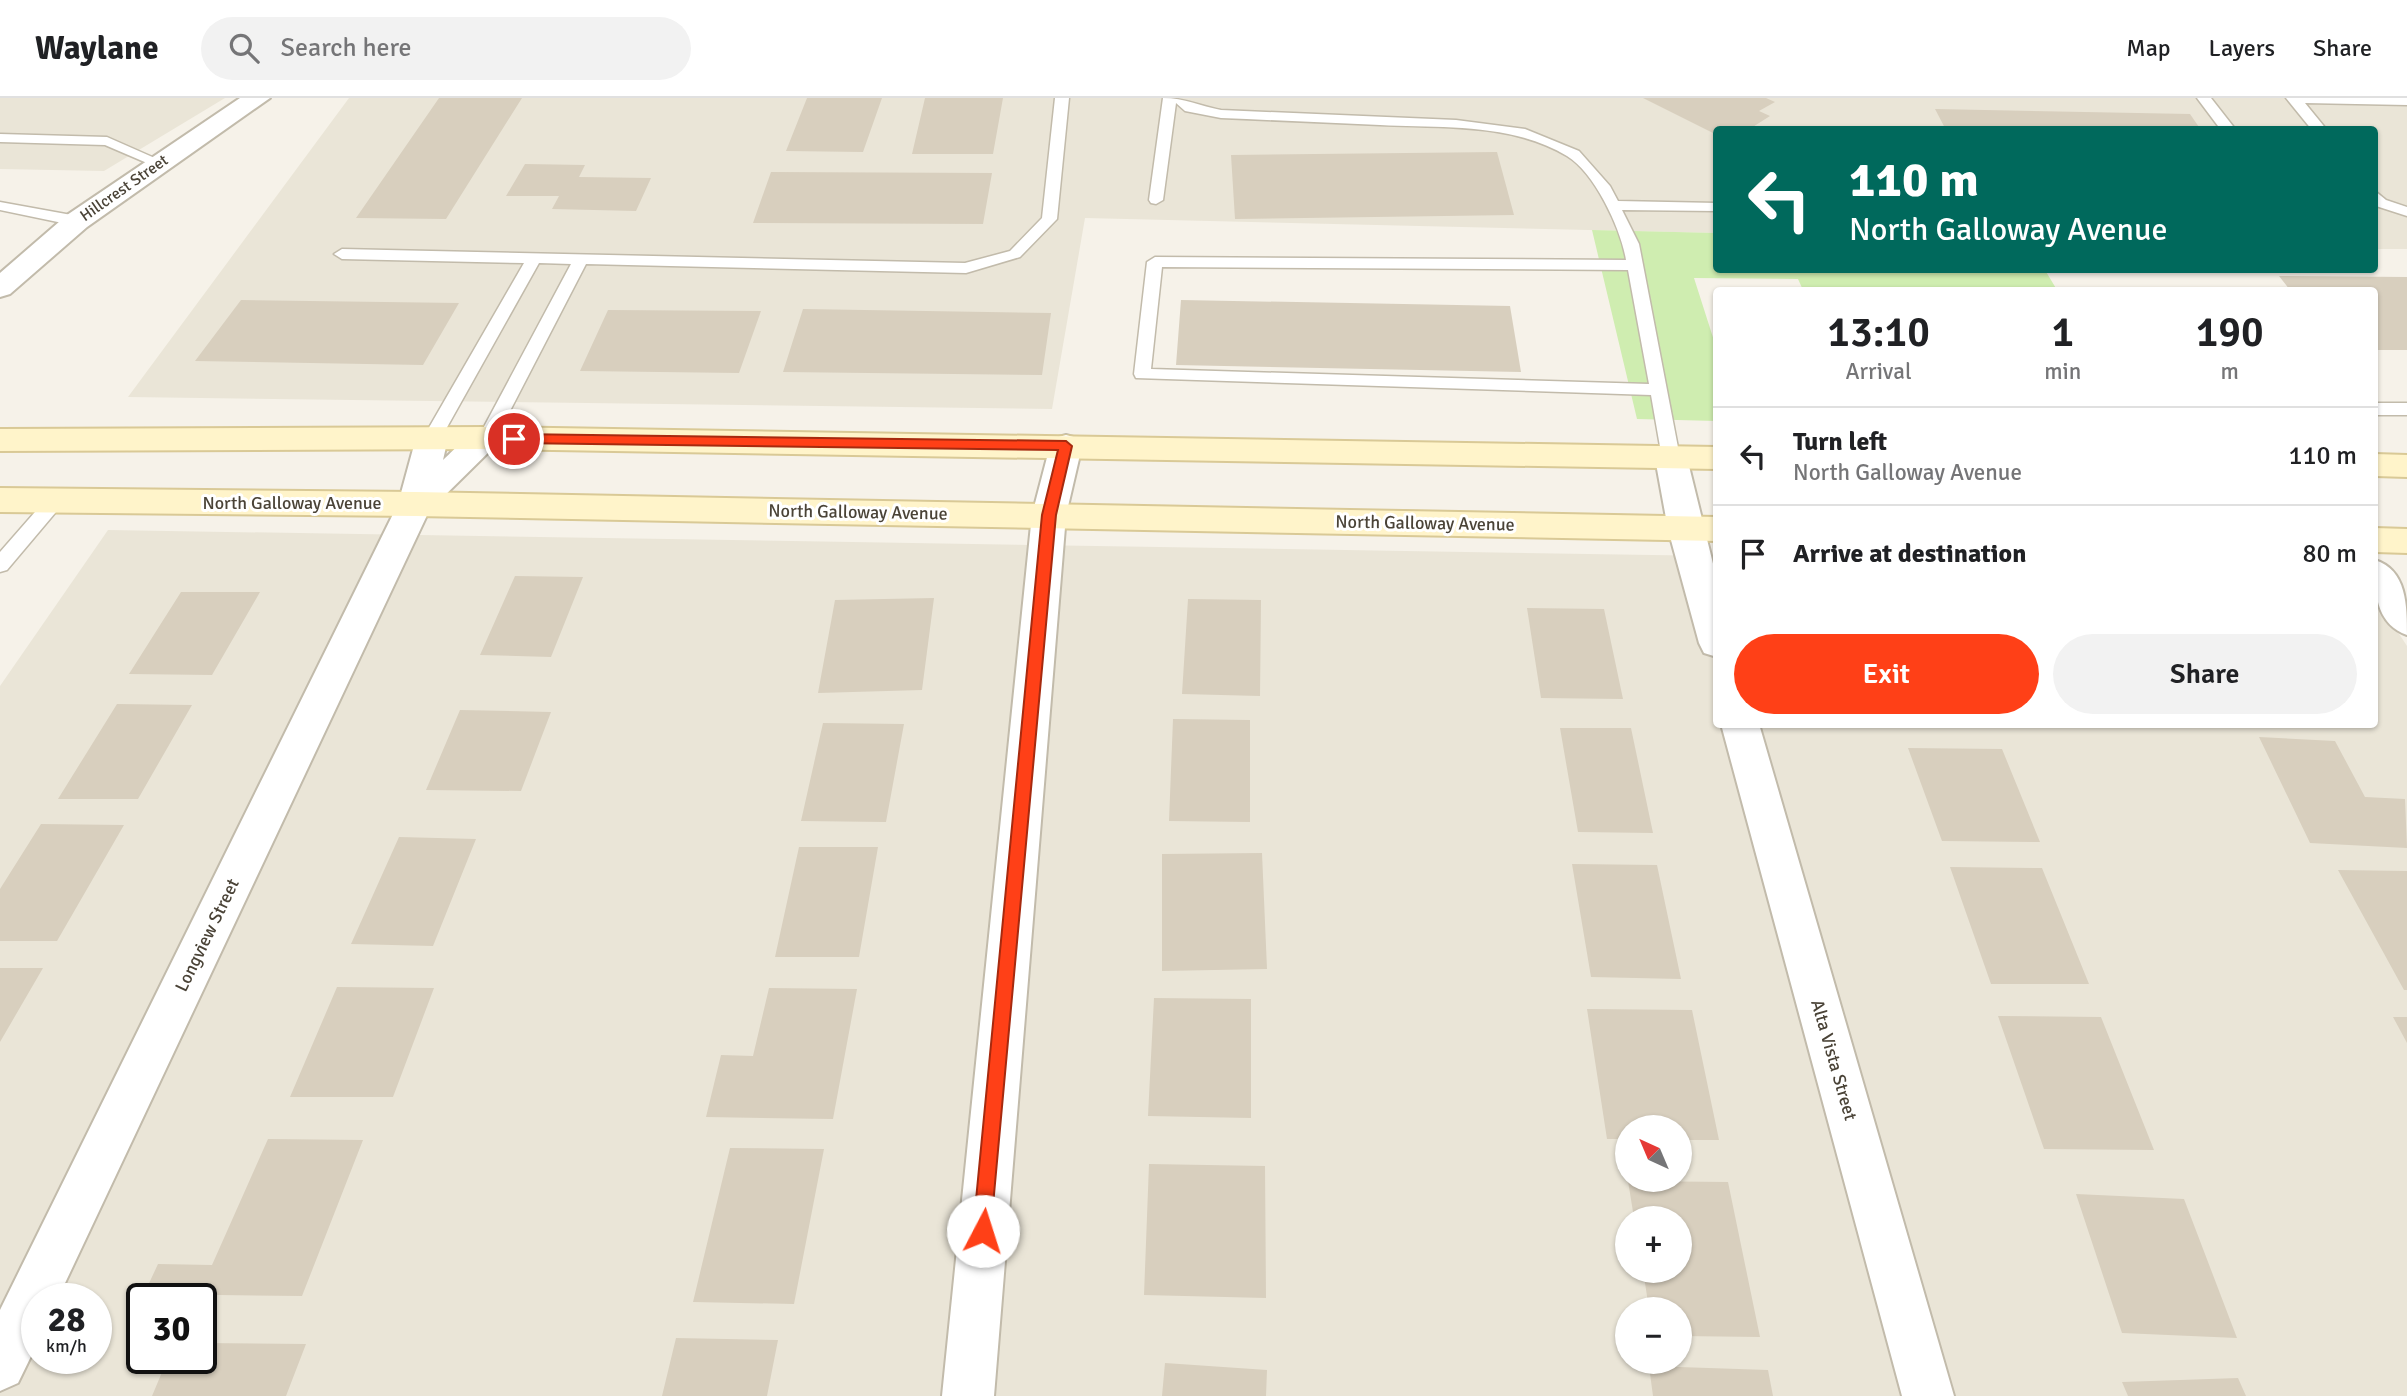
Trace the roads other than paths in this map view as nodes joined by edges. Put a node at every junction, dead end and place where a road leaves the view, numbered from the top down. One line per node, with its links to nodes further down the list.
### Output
1 (257, 98): 11 (street, Hillcrest Street)
2 (1062, 98): 20 (lane)
3 (1170, 98): 13 (lane)
4 (1178, 98): 14 (lane)
5 (2204, 98): 8 (lane)
6 (2293, 98): 7 (lane); 9 (lane)
7 (2407, 100)
8 (2226, 126)
9 (2317, 126)
10 (0, 138): 11 (lane)
11 (159, 163): 18 (street, Hillcrest Street)
12 (2378, 198): 17 (lane)
13 (1156, 200)
14 (1612, 205): 16 (lane); 22 (lane)
15 (0, 206): 18 (lane)
16 (1713, 207)
17 (2407, 212)
18 (76, 221): 23 (street, Hillcrest Street)
19 (342, 254): 21 (lane)
20 (583, 257): 21 (lane); 28 (lane)
21 (533, 260): 27 (lane)
22 (1635, 265): 24 (lane); 24 (lane)
23 (0, 288)
24 (1658, 390): 31 (lane)
25 (2378, 409): 26 (lane)
26 (2407, 410)
27 (432, 438): 28 (main road); 29 (main road); 37 (street)
28 (487, 438): 30 (main road); 37 (street)
29 (0, 440)
30 (1066, 446): 31 (main road); 38 (street)
31 (1671, 458): 32 (main road); 39 (street)
32 (1713, 458)
33 (2378, 465): 34 (main road)
34 (2407, 466)
35 (0, 500): 36 (main road, North Galloway Avenue)
36 (55, 501): 37 (main road, North Galloway Avenue); 42 (lane)
37 (415, 504): 38 (main road, North Galloway Avenue); 47 (street, Longview Street)
38 (1049, 515): 39 (main road, North Galloway Avenue); 48 (street)
39 (1701, 529): 44 (street)
40 (2378, 540): 41 (main road)
41 (2407, 541)
42 (0, 565)
43 (2378, 578): 45 (street)
44 (1713, 614)
45 (2407, 621)
46 (1741, 728): 49 (street, Alta Vista Street)
47 (0, 1365)
48 (968, 1396)
49 (1928, 1396)

